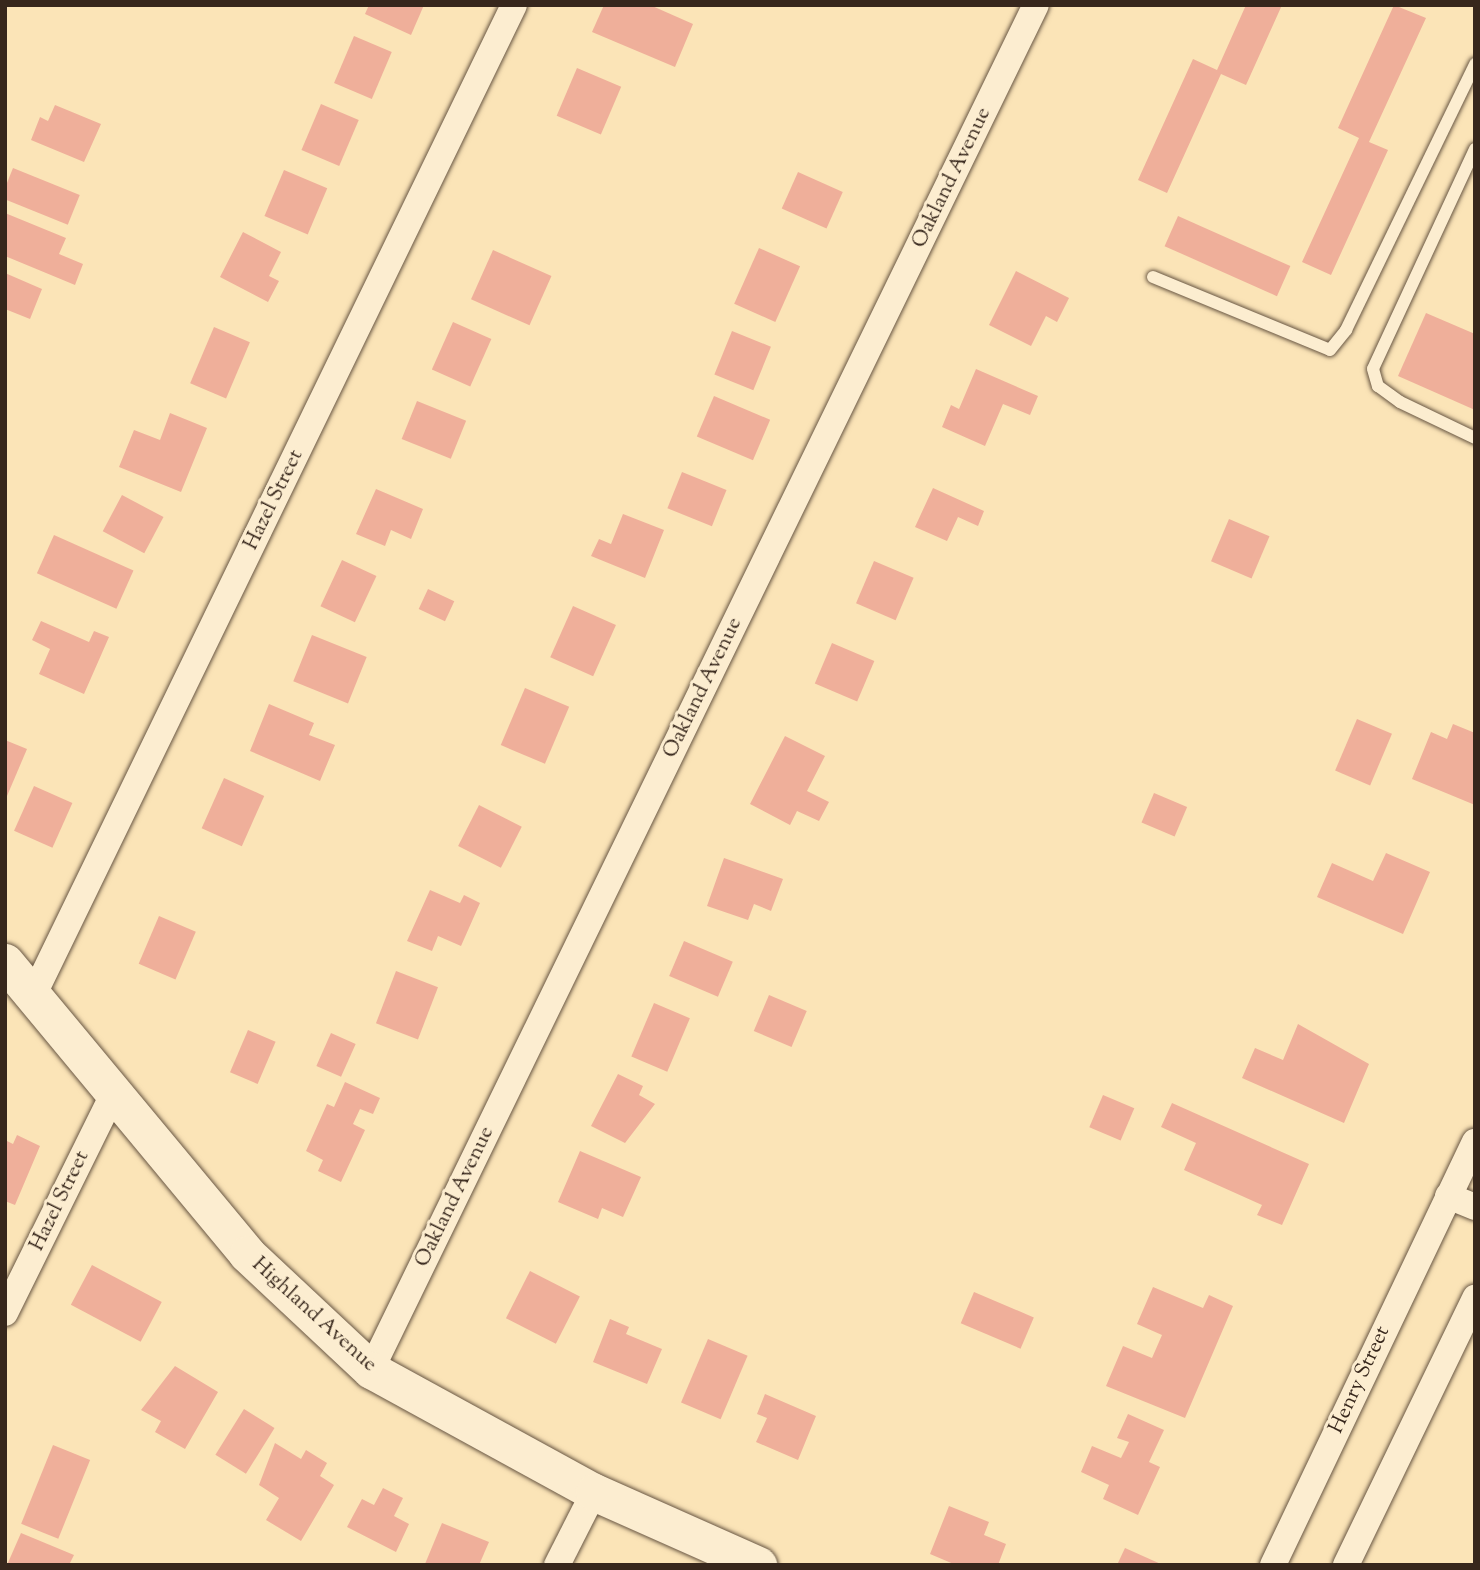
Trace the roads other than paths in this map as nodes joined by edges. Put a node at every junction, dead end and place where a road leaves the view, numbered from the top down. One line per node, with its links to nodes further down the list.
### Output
1 (514, 5): 8 (street, Hazel Street)
2 (1036, 5): 15 (street, Oakland Avenue)
3 (1475, 64): 5 (lane)
4 (1475, 149): 6 (lane)
5 (1153, 277)
6 (1475, 439)
7 (5, 962): 8 (main road, Highland Avenue)
8 (34, 994): 9 (main road, Highland Avenue)
9 (115, 1090): 14 (street, Hazel Street); 15 (main road, Highland Avenue)
10 (1475, 1142): 11 (street, Henry Street)
11 (1448, 1196): 12 (street); 19 (street, Henry Street)
12 (1475, 1207)
13 (1475, 1298): 20 (street)
14 (5, 1313)
15 (371, 1370): 16 (main road, Highland Avenue)
16 (594, 1492): 17 (street); 18 (main road, Highland Avenue)
17 (557, 1565)
18 (758, 1565)
19 (1273, 1565)
20 (1346, 1565)

